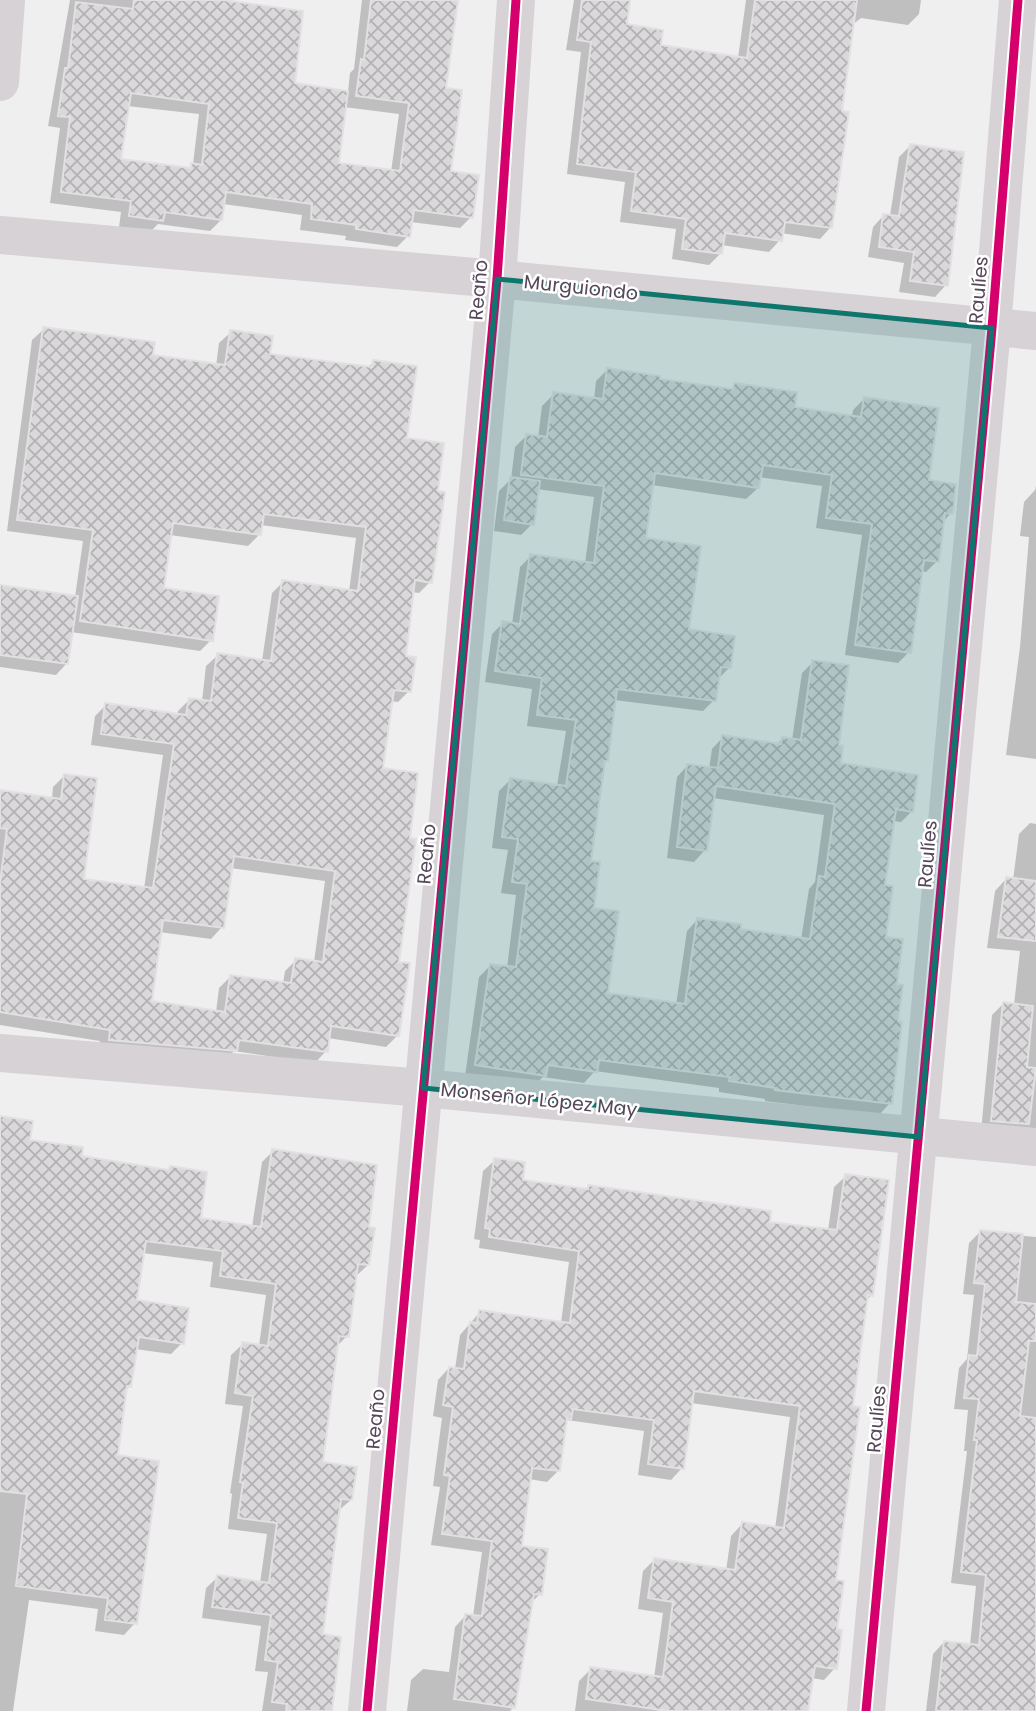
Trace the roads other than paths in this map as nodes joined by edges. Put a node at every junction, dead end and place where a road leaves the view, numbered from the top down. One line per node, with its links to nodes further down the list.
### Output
1 (6, 0): 4 (street)
2 (516, 0): 6 (street, Reaño)
3 (1018, 0): 7 (street, Raulíes)
4 (0, 82)
5 (0, 235): 6 (street, Murguiondo)
6 (496, 279): 7 (street, Murguiondo); 10 (street, Reaño)
7 (992, 328): 8 (street, Murguiondo); 11 (street, Raulíes)
8 (1036, 331)
9 (0, 1053): 10 (street, Monseñor López May)
10 (422, 1088): 11 (street, Monseñor López May); 13 (street, Reaño)
11 (919, 1137): 12 (street, Monseñor López May); 14 (street, Raulíes)
12 (1036, 1147)
13 (367, 1711)
14 (866, 1711)

